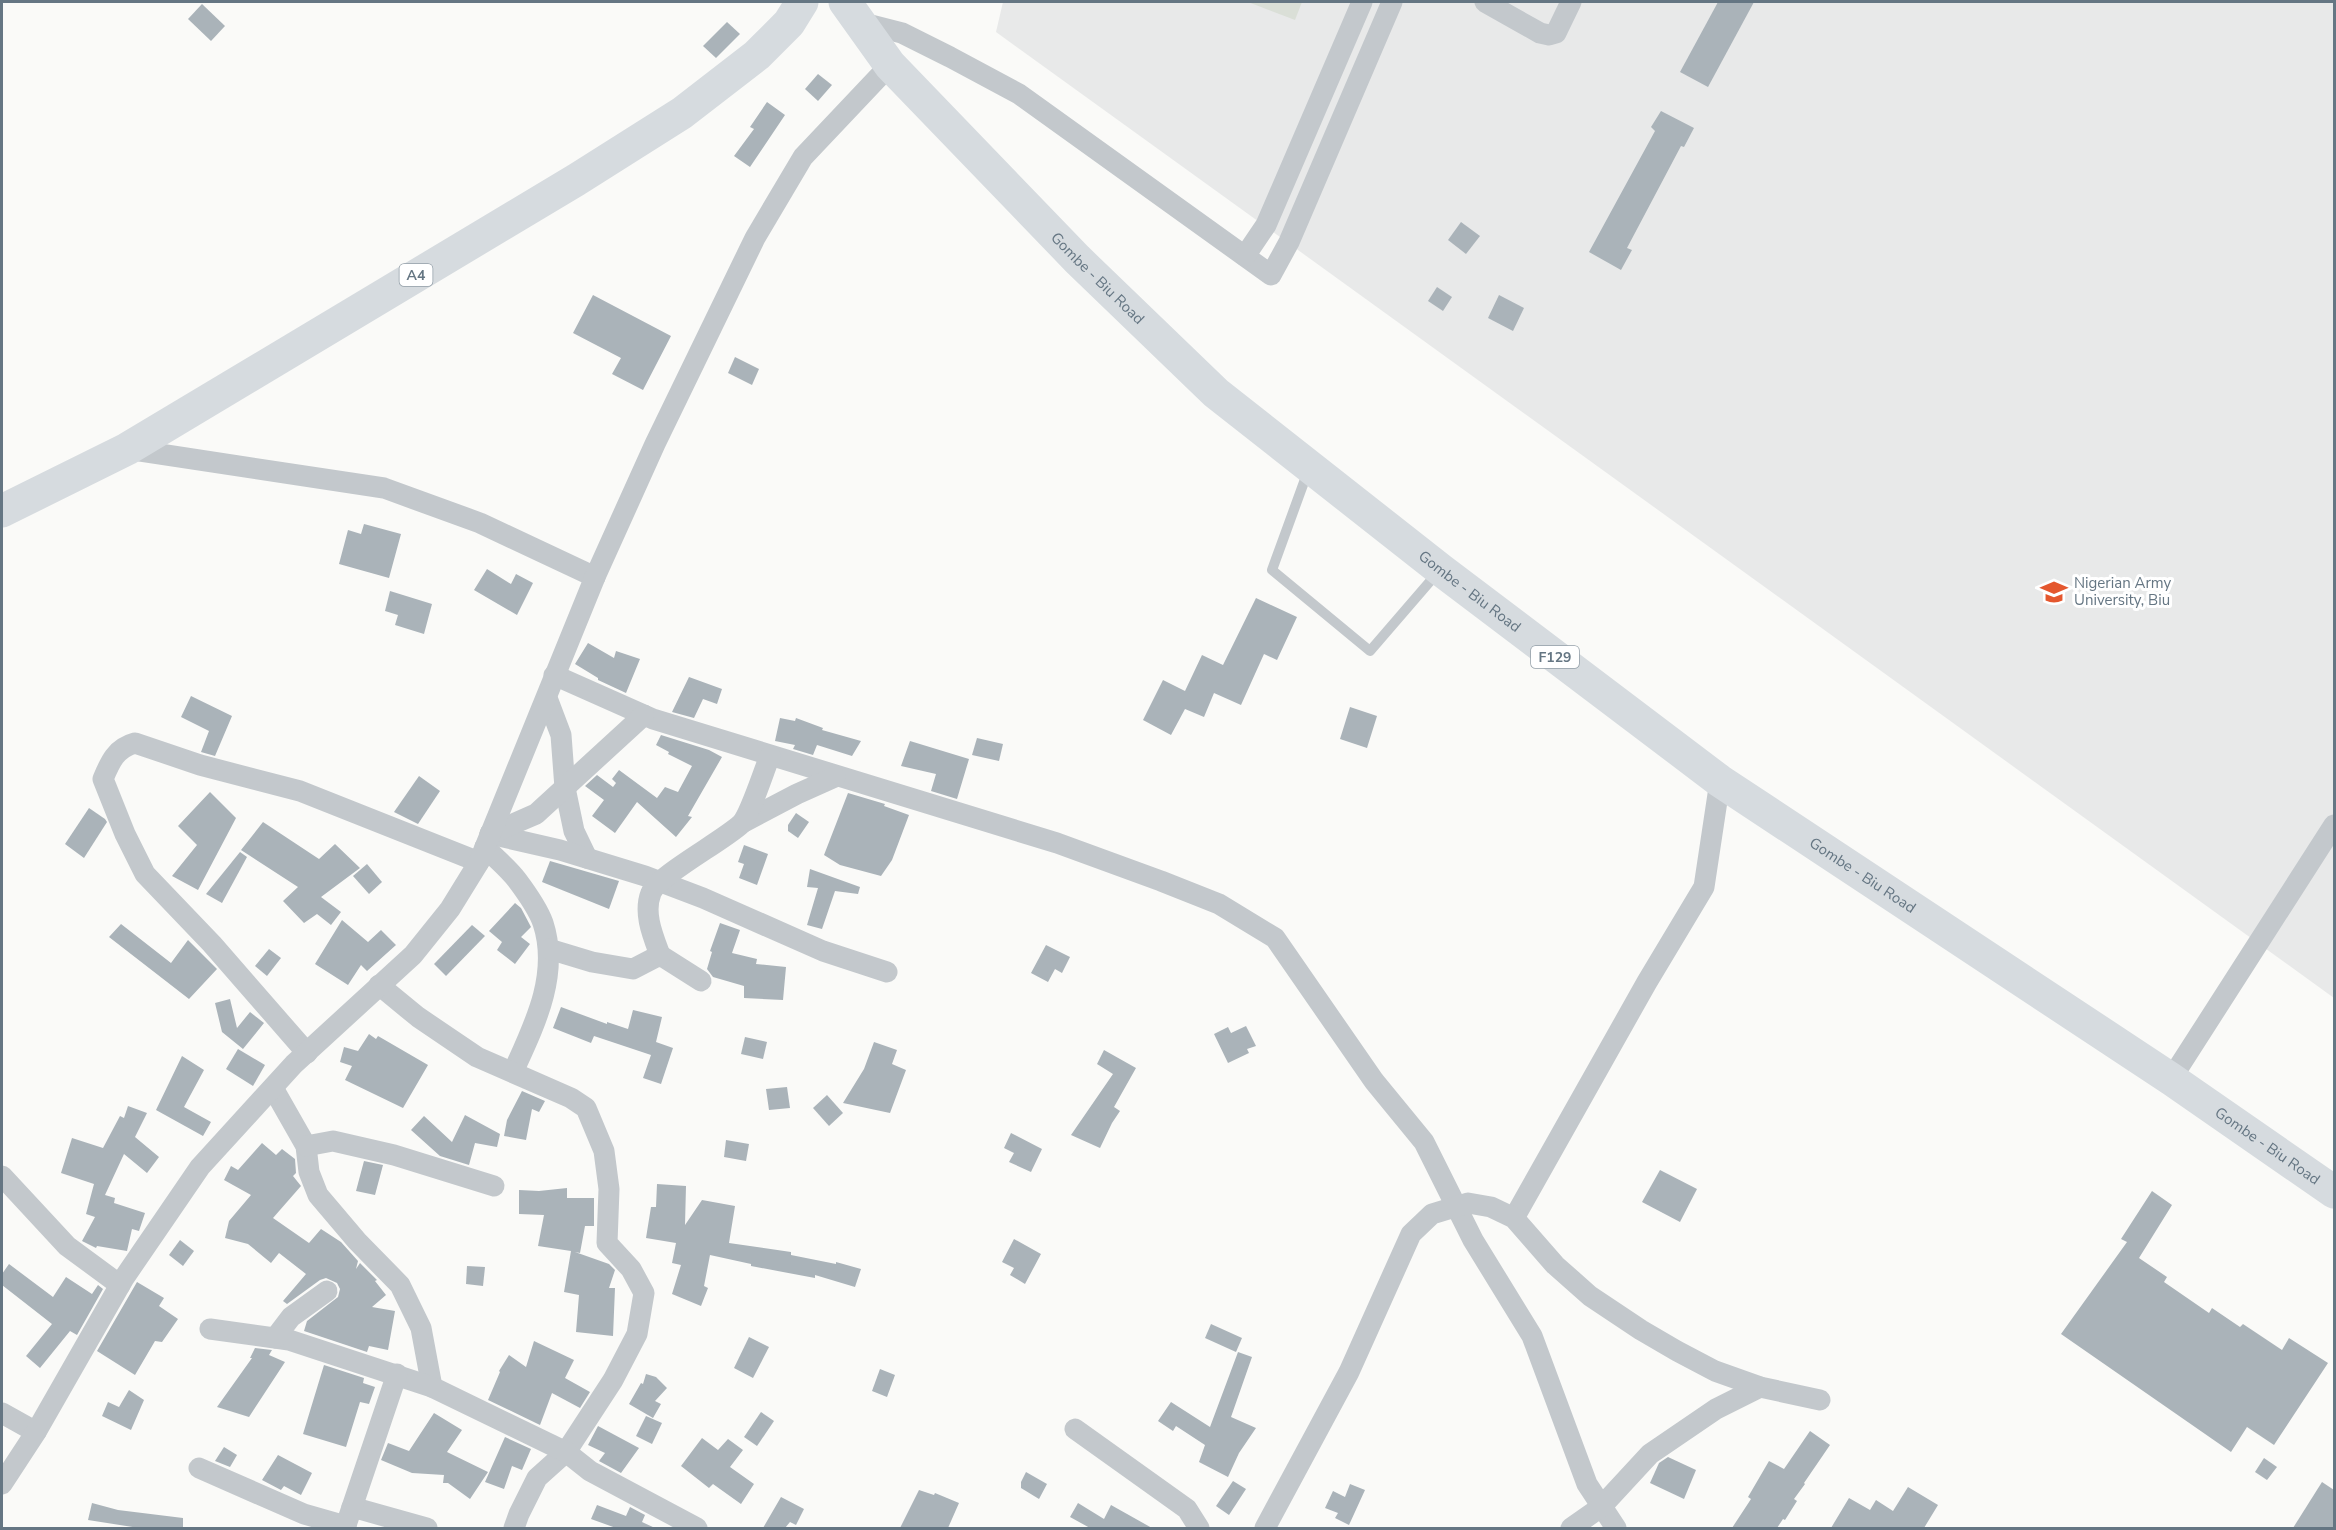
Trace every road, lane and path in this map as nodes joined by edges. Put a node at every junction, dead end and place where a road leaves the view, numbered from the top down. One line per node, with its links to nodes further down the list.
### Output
1 (802, 2): 10 (main road, A4)
2 (828, 2): 7 (main road, Gombe - Biu Road / F129)
3 (1362, 2): 9 (street)
4 (1392, 2): 9 (street)
5 (1485, 2): 6 (street)
6 (1571, 2)
7 (852, 12): 8 (main road, Gombe - Biu Road / F129); 9 (street)
8 (890, 65): 11 (main road, Gombe - Biu Road / F129); 14 (street)
9 (1245, 256)
10 (127, 449): 12 (main road, A4); 14 (street)
11 (1310, 465): 13 (main road, Gombe - Biu Road / F129); 13 (lane)
12 (2, 511)
13 (1441, 570): 20 (main road, Gombe - Biu Road / F129)
14 (595, 577): 15 (street)
15 (554, 675): 16 (street); 17 (street)
16 (547, 698): 21 (street); 24 (street)
17 (644, 715): 18 (street); 21 (street)
18 (770, 756): 19 (street); 22 (street)
19 (835, 777): 22 (street); 40 (street)
20 (1720, 781): 34 (main road, Gombe - Biu Road / F129); 41 (street)
21 (565, 788): 24 (street); 25 (street)
22 (744, 822): 26 (street)
23 (2334, 825): 34 (street)
24 (484, 847): 25 (street); 27 (street); 31 (street); 32 (street)
25 (587, 858): 26 (street)
26 (659, 881): 28 (street); 29 (street)
27 (549, 949): 28 (street); 33 (street)
28 (660, 955): 30 (street)
29 (887, 972)
30 (701, 981)
31 (379, 985): 32 (street); 33 (street)
32 (307, 1053): 35 (street)
33 (513, 1072): 53 (street)
34 (2171, 1079): 39 (main road, Gombe - Biu Road / F129)
35 (273, 1088): 36 (street); 42 (street)
36 (306, 1146): 38 (street); 47 (street)
37 (2, 1176): 42 (street)
38 (494, 1186)
39 (2334, 1192)
40 (1456, 1206): 41 (street); 56 (street); 62 (street)
41 (1514, 1218): 48 (street)
42 (120, 1285): 52 (street)
43 (327, 1291): 45 (street)
44 (210, 1329): 45 (street)
45 (275, 1338): 46 (street)
46 (397, 1374): 47 (street); 57 (street)
47 (432, 1387): 53 (street)
48 (1760, 1387): 49 (street); 56 (street)
49 (1820, 1400)
50 (2, 1413): 52 (street)
51 (1075, 1429): 61 (street)
52 (36, 1432): 55 (street)
53 (566, 1452): 59 (street); 60 (street)
54 (199, 1468): 57 (street)
55 (2, 1484)
56 (1601, 1507): 63 (street); 64 (street)
57 (348, 1521): 58 (street)
58 (427, 1528)
59 (514, 1528)
60 (697, 1528)
61 (1199, 1528)
62 (1265, 1528)
63 (1571, 1528)
64 (1616, 1528)

